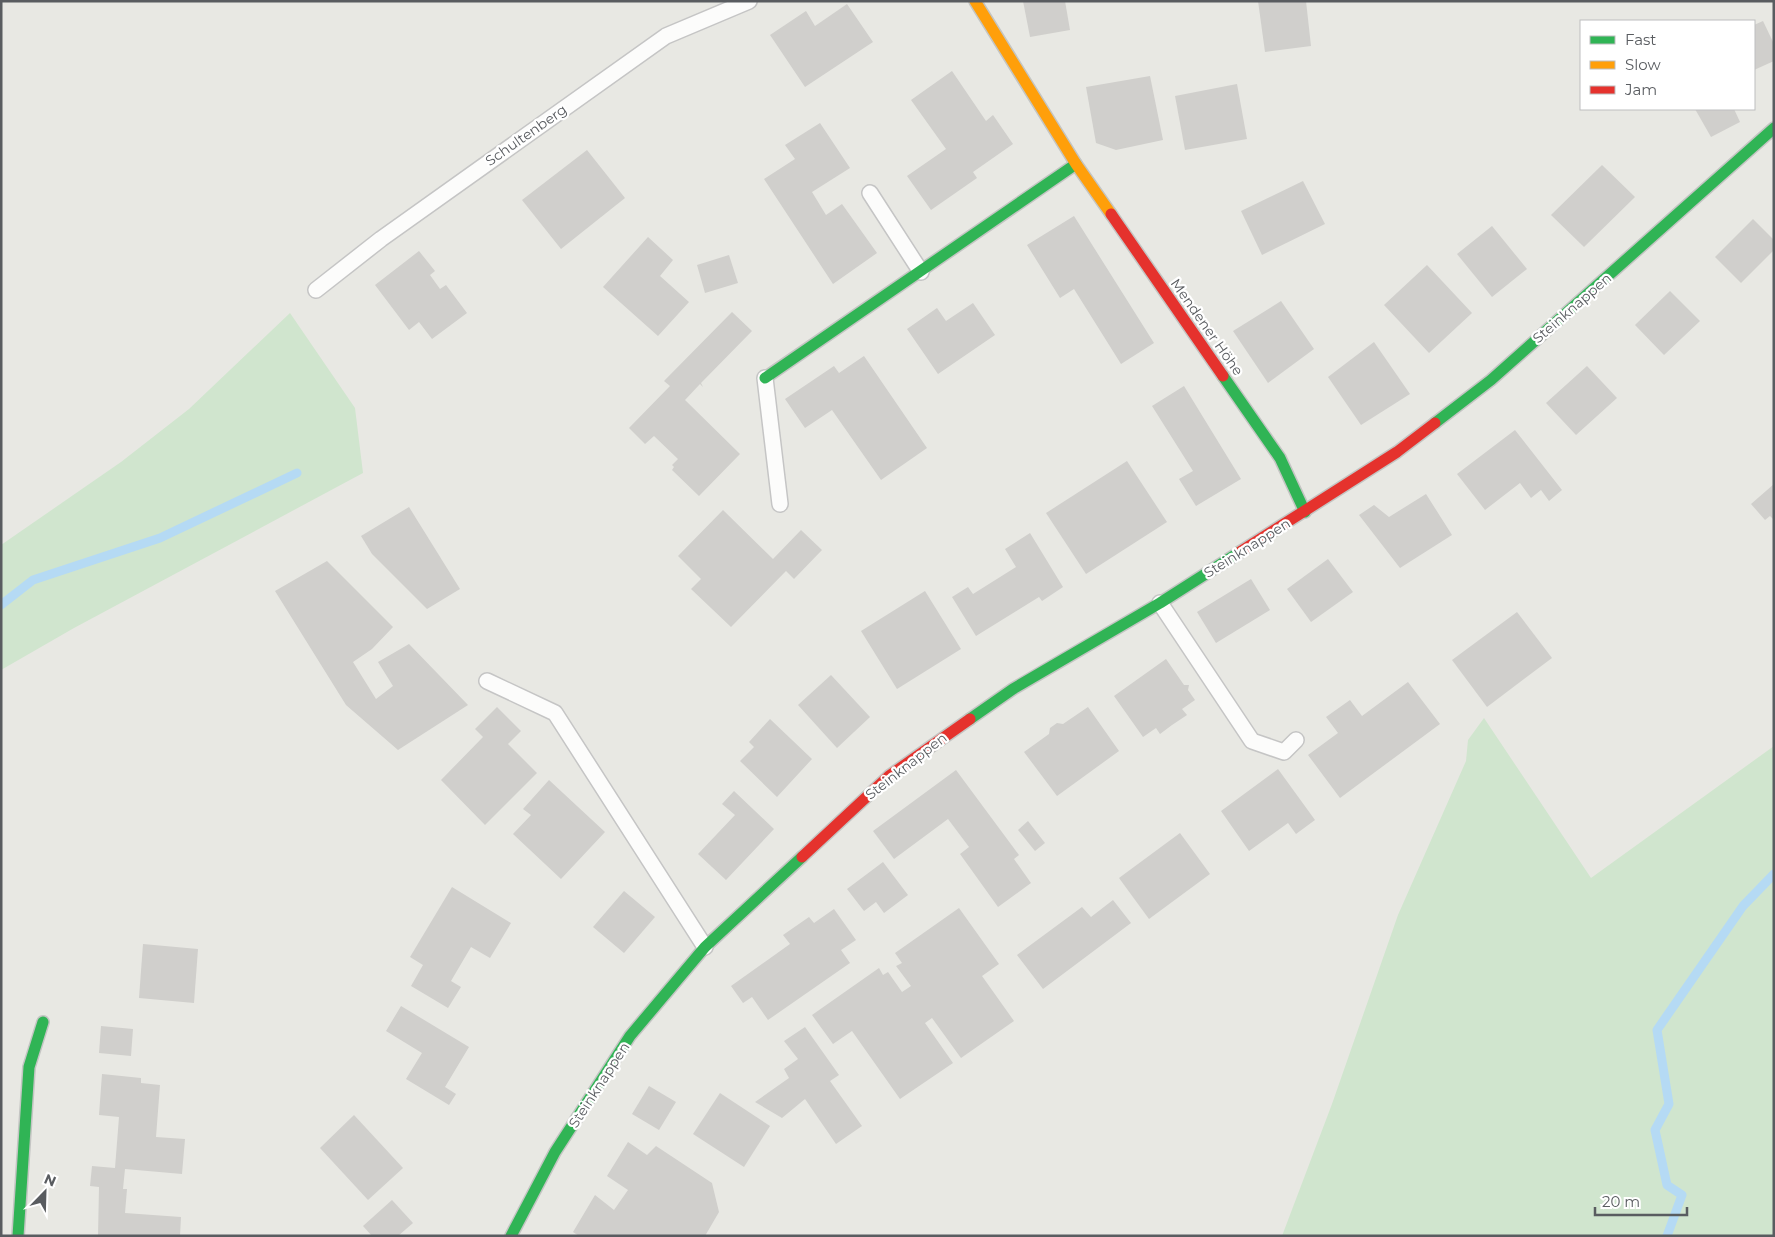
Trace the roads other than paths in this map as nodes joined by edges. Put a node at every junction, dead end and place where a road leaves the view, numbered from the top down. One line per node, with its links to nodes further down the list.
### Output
1 (749, 1): 7 (lane, Schultenberg)
2 (975, 1): 4 (street, Mendener Höhe)
3 (1774, 128): 10 (street, Steinknappen)
4 (1076, 164): 6 (street); 10 (street, Mendener Höhe)
5 (870, 193): 6 (lane)
6 (921, 272): 8 (street)
7 (316, 290)
8 (765, 378): 9 (lane)
9 (780, 504)
10 (1305, 512): 11 (street, Steinknappen)
11 (1160, 603): 13 (lane); 14 (street, Steinknappen)
12 (487, 681): 14 (lane)
13 (1296, 740)
14 (705, 947): 17 (street, Steinknappen)
15 (43, 1022): 16 (street)
16 (18, 1236)
17 (511, 1236)

